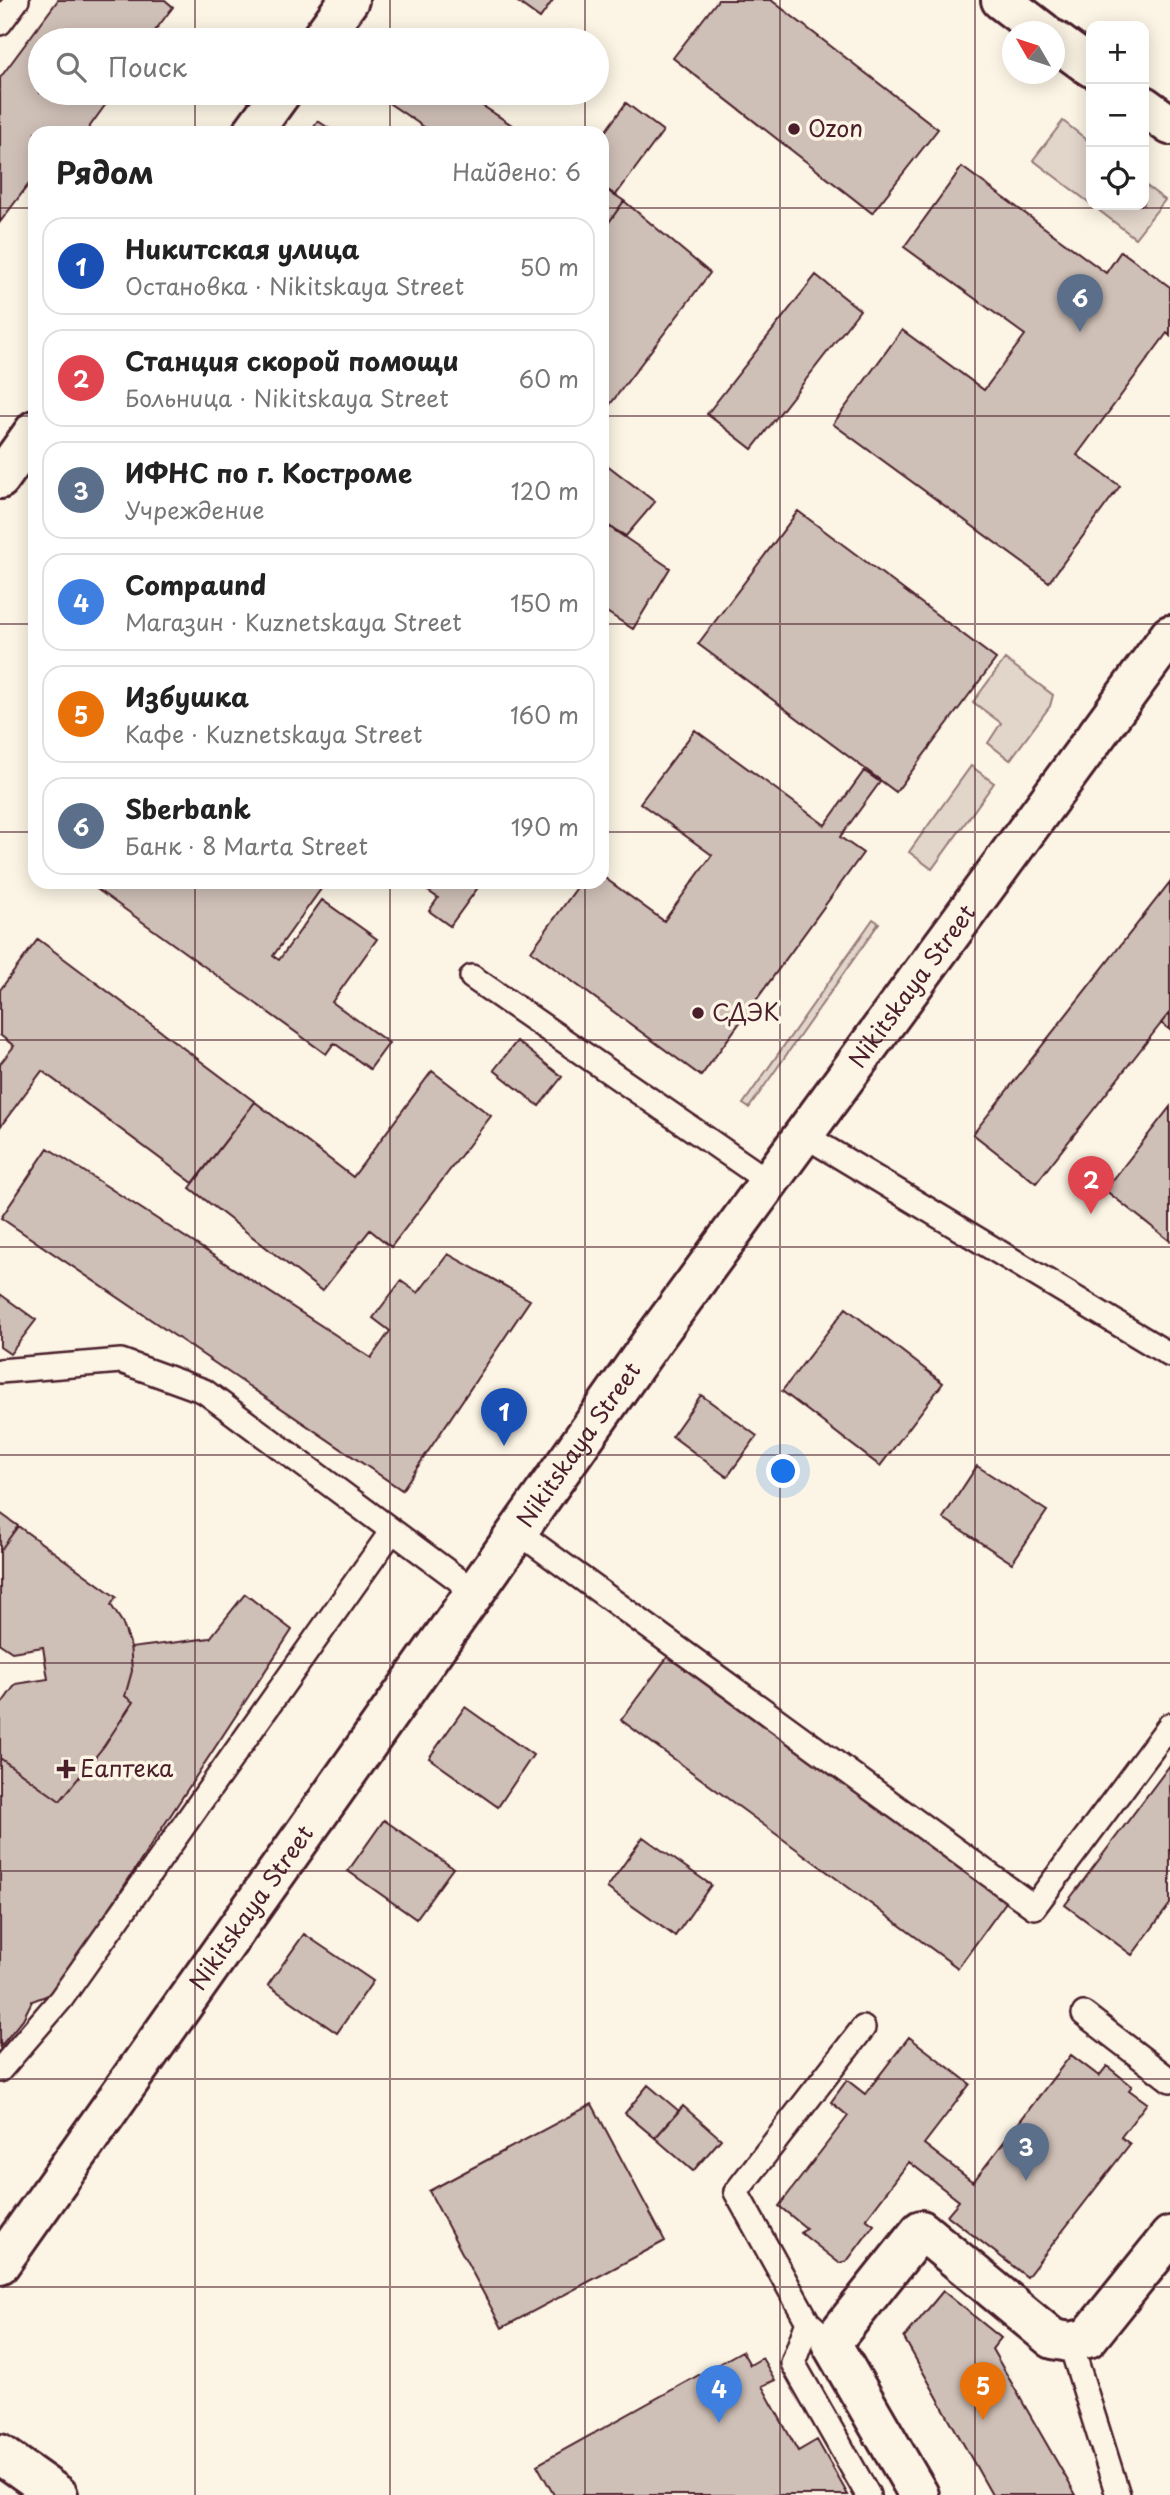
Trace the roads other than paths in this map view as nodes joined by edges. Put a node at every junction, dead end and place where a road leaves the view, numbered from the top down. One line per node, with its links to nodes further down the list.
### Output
1 (17, 0): 5 (lane)
2 (349, 0): 6 (street)
3 (1001, 0): 4 (street)
4 (1029, 21)
5 (0, 23)
6 (329, 28)
7 (1065, 48): 8 (street)
8 (1086, 63)
9 (272, 105): 12 (street)
10 (1149, 110): 11 (street)
11 (1170, 125)
12 (257, 126)
13 (1170, 635): 15 (street, Nikitskaya Street)
14 (472, 976): 16 (lane)
15 (804, 1135): 16 (street, Nikitskaya Street); 17 (lane)
16 (769, 1182): 20 (street, Nikitskaya Street)
17 (1170, 1355)
18 (0, 1371): 19 (lane)
19 (392, 1531): 21 (lane); 25 (lane)
20 (518, 1532): 21 (street, Nikitskaya Street); 22 (lane)
21 (475, 1591): 28 (street, Nikitskaya Street)
22 (1170, 1725)
23 (1084, 2014): 26 (lane)
24 (863, 2028): 29 (lane)
25 (0, 2070)
26 (1170, 2080)
27 (1170, 2236): 30 (street)
28 (0, 2264)
29 (820, 2332): 30 (street); 33 (lane); 34 (street)
30 (1070, 2342): 35 (lane)
31 (0, 2454): 32 (street)
32 (58, 2495)
33 (868, 2495)
34 (919, 2495)
35 (1118, 2495)

